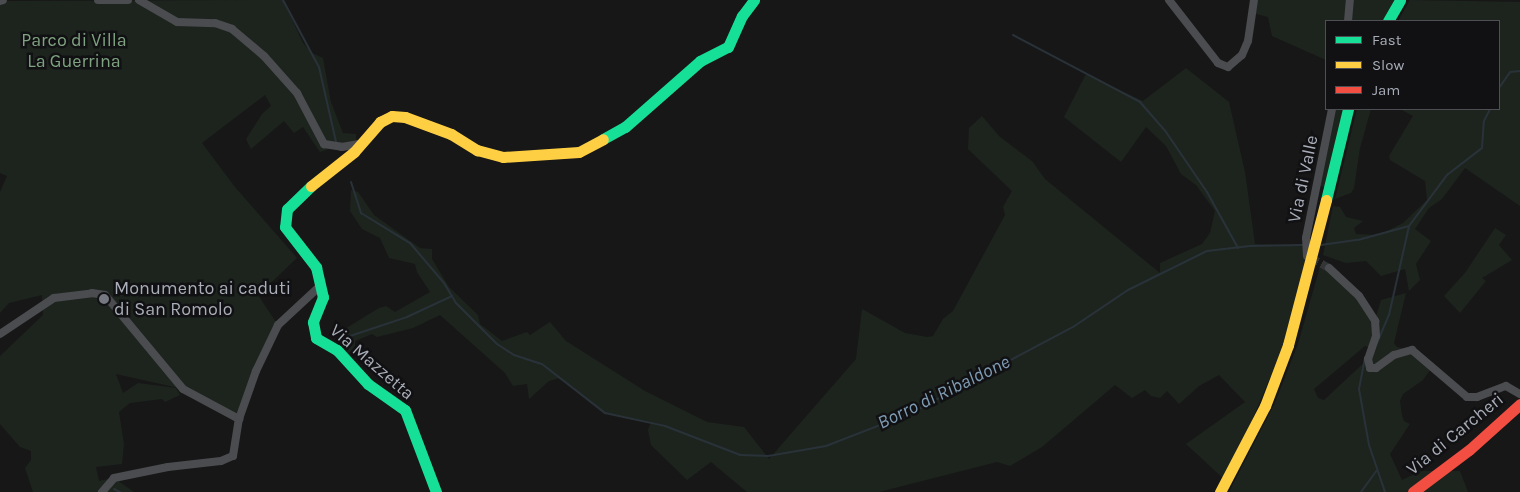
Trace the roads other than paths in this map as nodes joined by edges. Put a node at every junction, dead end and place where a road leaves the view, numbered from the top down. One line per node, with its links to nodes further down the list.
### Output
1 (98, 0): 2 (street)
2 (128, 0)
3 (139, 0): 16 (street)
4 (754, 0): 16 (main road, Via Mazzetta)
5 (1169, 0): 6 (street)
6 (1254, 0)
7 (1350, 0): 10 (street)
8 (1400, 0): 11 (main road)
9 (1410, 0): 12 (main road)
10 (1348, 20)
11 (1389, 20)
12 (1399, 20)
13 (1332, 110): 17 (street, Via di Valle)
14 (1348, 110): 26 (main road)
15 (1357, 110): 27 (main road)
16 (358, 144): 19 (main road, Via Mazzetta)
17 (1306, 249)
18 (1329, 268): 21 (street)
19 (320, 286): 23 (street); 25 (main road, Via Mazzetta)
20 (0, 334): 23 (street)
21 (1520, 394)
22 (1520, 404): 28 (main road, Via di Carcheri)
23 (239, 419): 24 (street)
24 (102, 492)
25 (436, 492)
26 (1220, 492)
27 (1229, 492)
28 (1413, 492)

